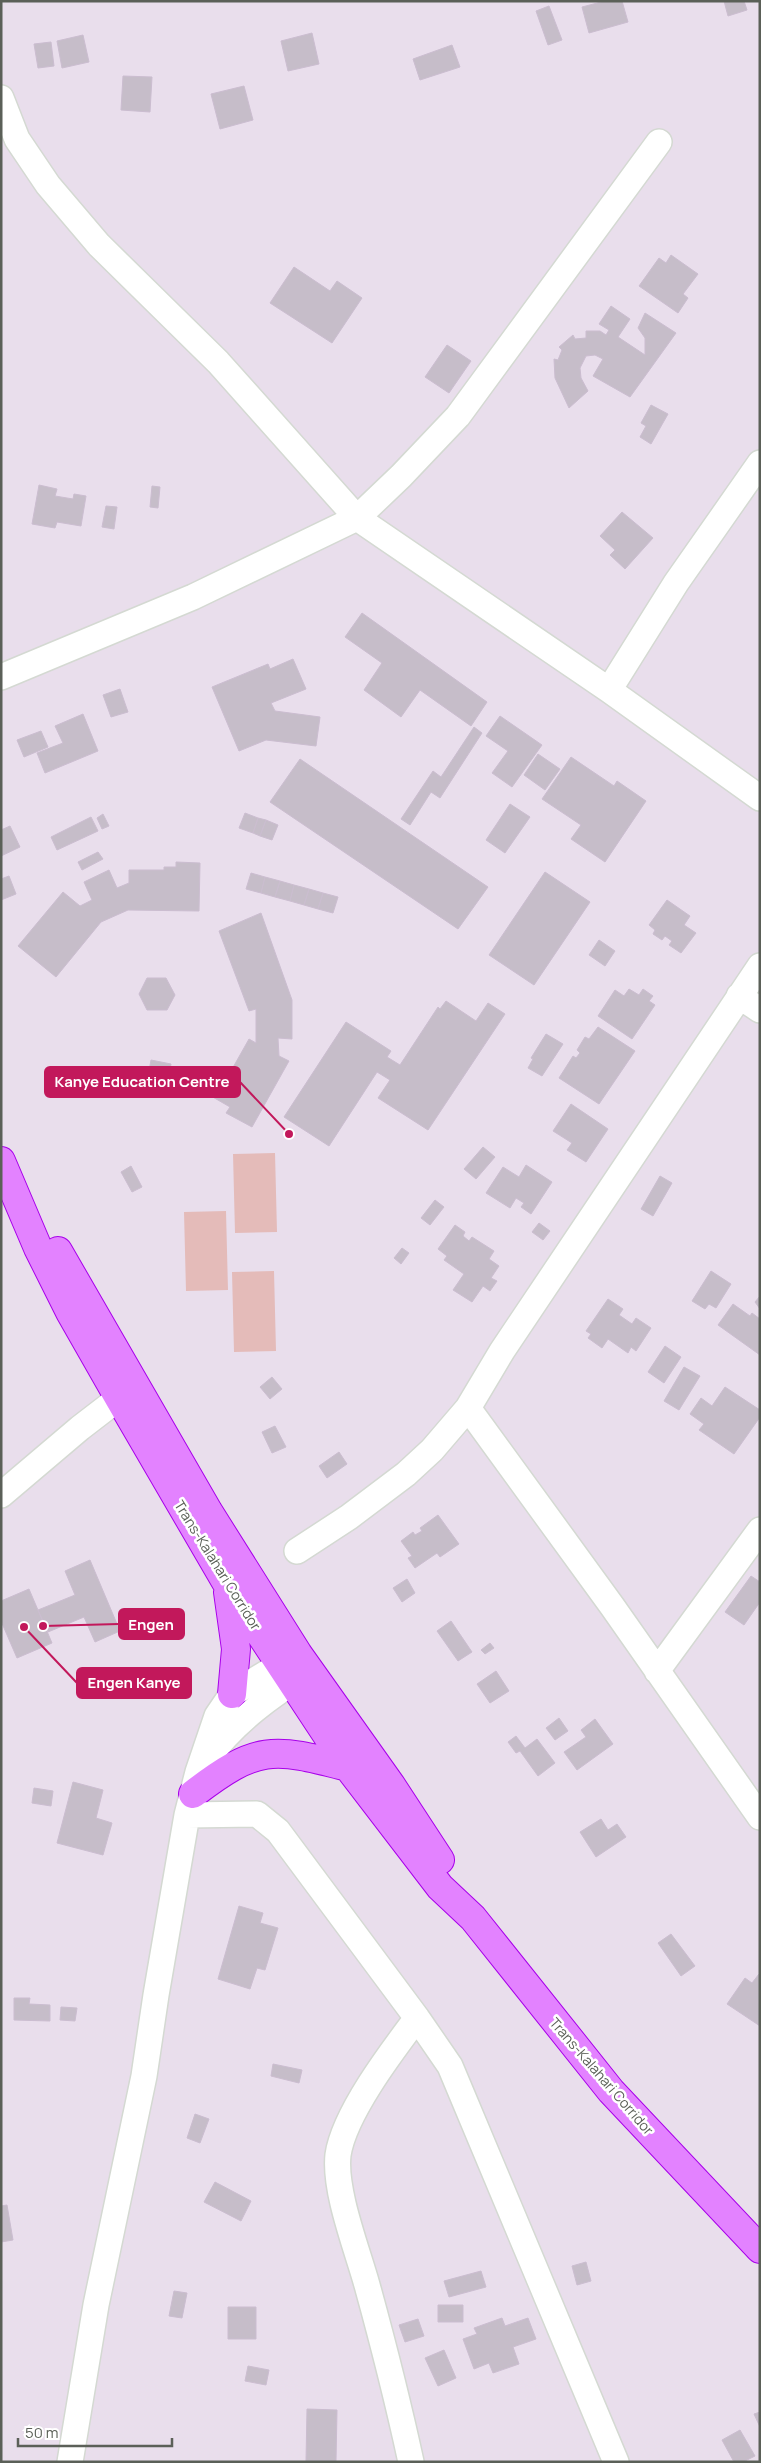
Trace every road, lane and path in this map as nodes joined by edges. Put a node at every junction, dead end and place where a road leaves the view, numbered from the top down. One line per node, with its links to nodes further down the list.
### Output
1 (1, 98): 4 (street)
2 (659, 142): 4 (street)
3 (760, 463): 6 (street)
4 (356, 518): 5 (street); 6 (street)
5 (1, 677)
6 (609, 690): 7 (street)
7 (760, 798)
8 (760, 966): 9 (street)
9 (739, 996): 10 (street); 13 (street)
10 (760, 1010)
11 (6, 1171): 12 (highway, Trans-Kalahari Corridor); 18 (highway, Trans-Kalahari Corridor)
12 (119, 1398): 14 (street); 17 (highway, Trans-Kalahari Corridor)
13 (468, 1408): 16 (street); 19 (street)
14 (1, 1496)
15 (760, 1530): 19 (street)
16 (297, 1551)
17 (226, 1582): 18 (highway, Trans-Kalahari Corridor); 20 (highway)
18 (296, 1668): 20 (street); 21 (highway, Trans-Kalahari Corridor); 22 (street); 24 (highway, Trans-Kalahari Corridor)
19 (657, 1670): 23 (street)
20 (232, 1694): 22 (street)
21 (348, 1767): 22 (highway); 24 (highway, Trans-Kalahari Corridor)
22 (193, 1794): 25 (street); 27 (street)
23 (760, 1817)
24 (473, 1918): 26 (highway, Trans-Kalahari Corridor)
25 (417, 2018): 28 (street); 29 (street)
26 (760, 2249)
27 (70, 2462)
28 (411, 2462)
29 (616, 2462)

